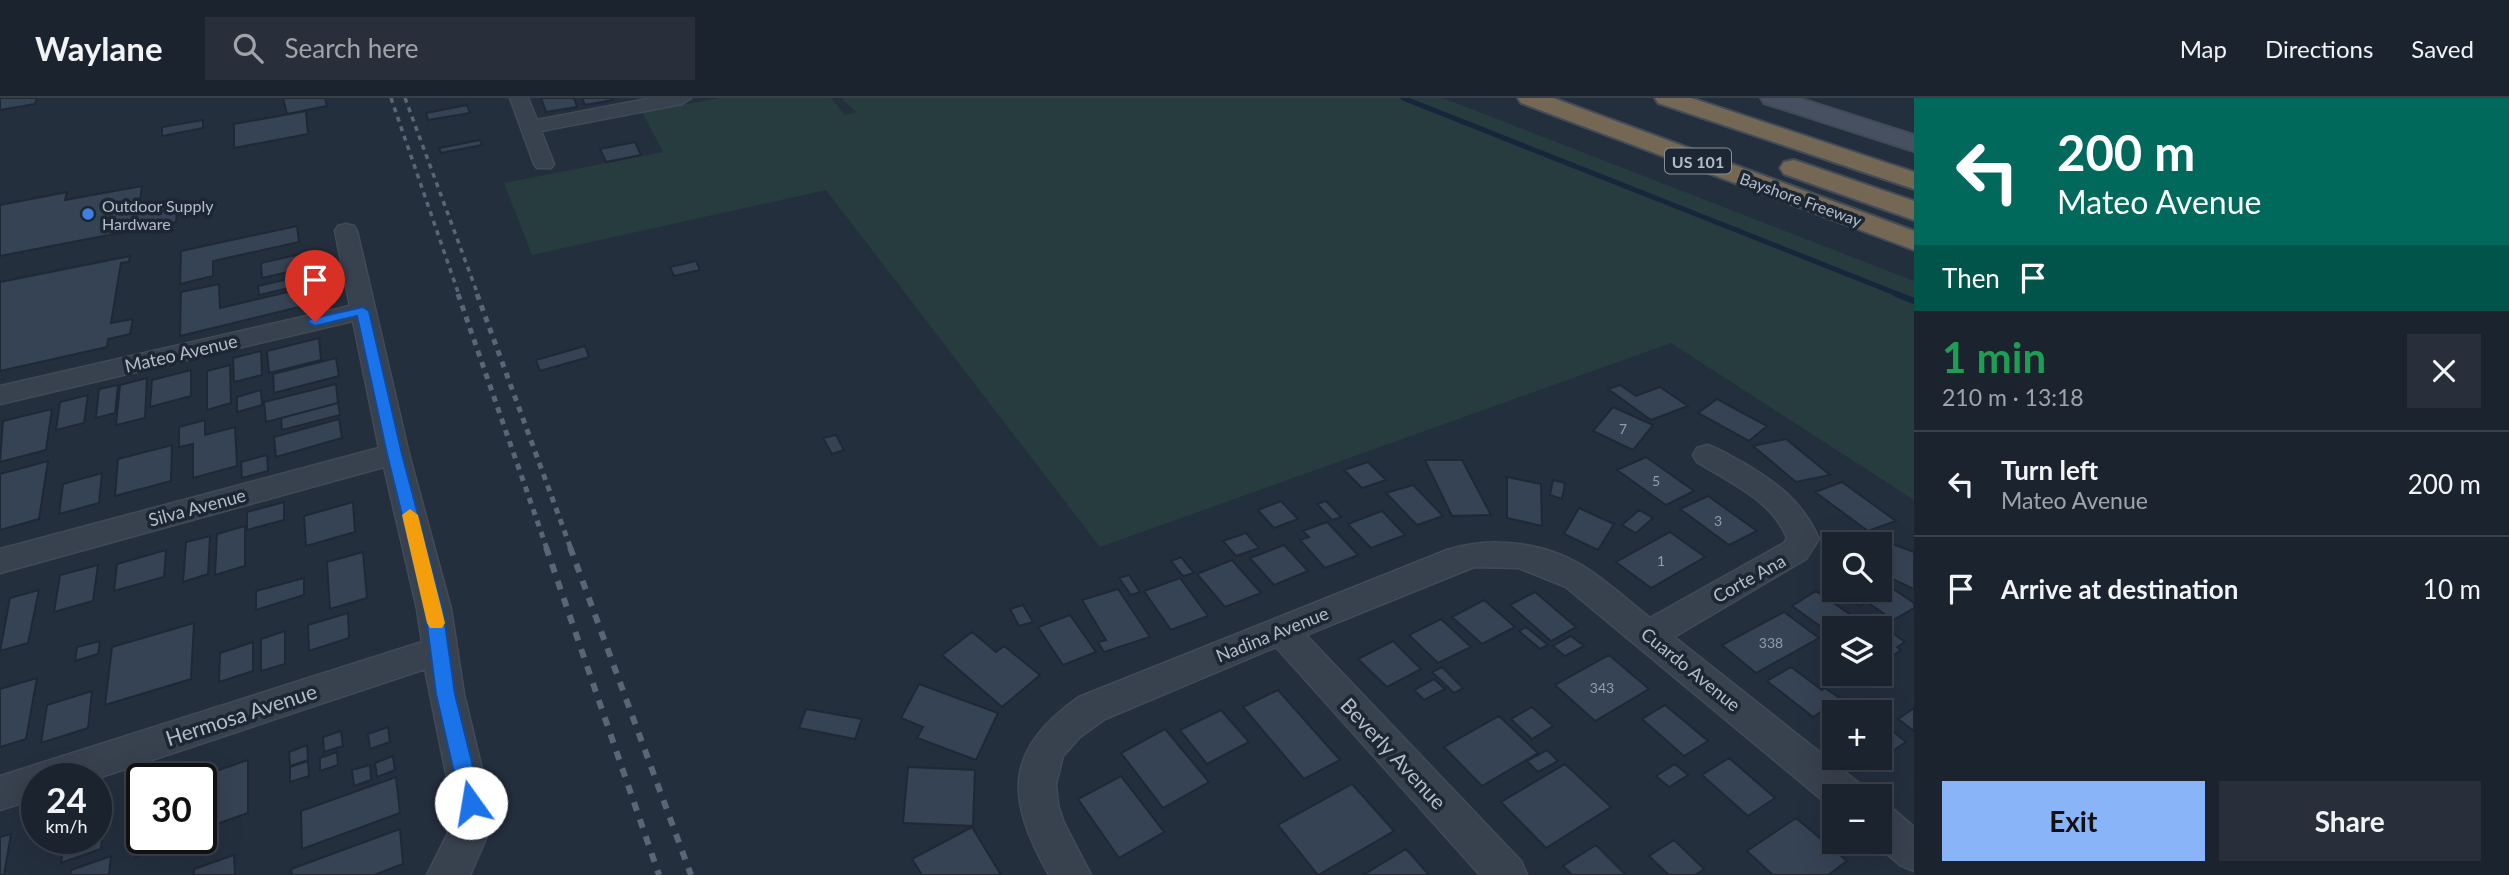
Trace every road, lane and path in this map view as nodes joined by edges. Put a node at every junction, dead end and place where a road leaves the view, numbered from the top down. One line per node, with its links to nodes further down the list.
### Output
1 (519, 98): 8 (street)
2 (682, 98): 8 (street)
3 (1530, 98): 17 (highway, Bayshore Freeway / US 101)
4 (1598, 98): 10 (highway, Bayshore Freeway / US 101)
5 (1667, 98): 14 (highway)
6 (1727, 98): 11 (highway)
7 (1773, 98): 9 (street)
8 (530, 127): 13 (street)
9 (1914, 143)
10 (1749, 152)
11 (1914, 160)
12 (1774, 161): 15 (highway, Bayshore Freeway)
13 (544, 164)
14 (1914, 181)
15 (1914, 211)
16 (346, 232): 18 (street)
17 (1914, 241)
18 (363, 311): 19 (street, Mateo Avenue); 20 (street)
19 (0, 395)
20 (395, 454): 23 (street, Silva Avenue); 26 (street)
21 (1707, 455): 25 (street, Corte Ana)
22 (1527, 556): 24 (street, Nadina Avenue); 25 (street, Cuardo Avenue)
23 (0, 561)
24 (1282, 631): 34 (street, Nadina Avenue); 35 (street, Beverly Avenue)
25 (1648, 635): 28 (street, Cuardo Avenue)
26 (440, 650): 27 (street, Hermosa Avenue); 33 (street)
27 (92, 763)
28 (1831, 784)
29 (21, 786): 30 (street)
30 (0, 793)
31 (1892, 834): 32 (street)
32 (1914, 852)
33 (447, 875)
34 (1071, 875)
35 (1507, 875)

